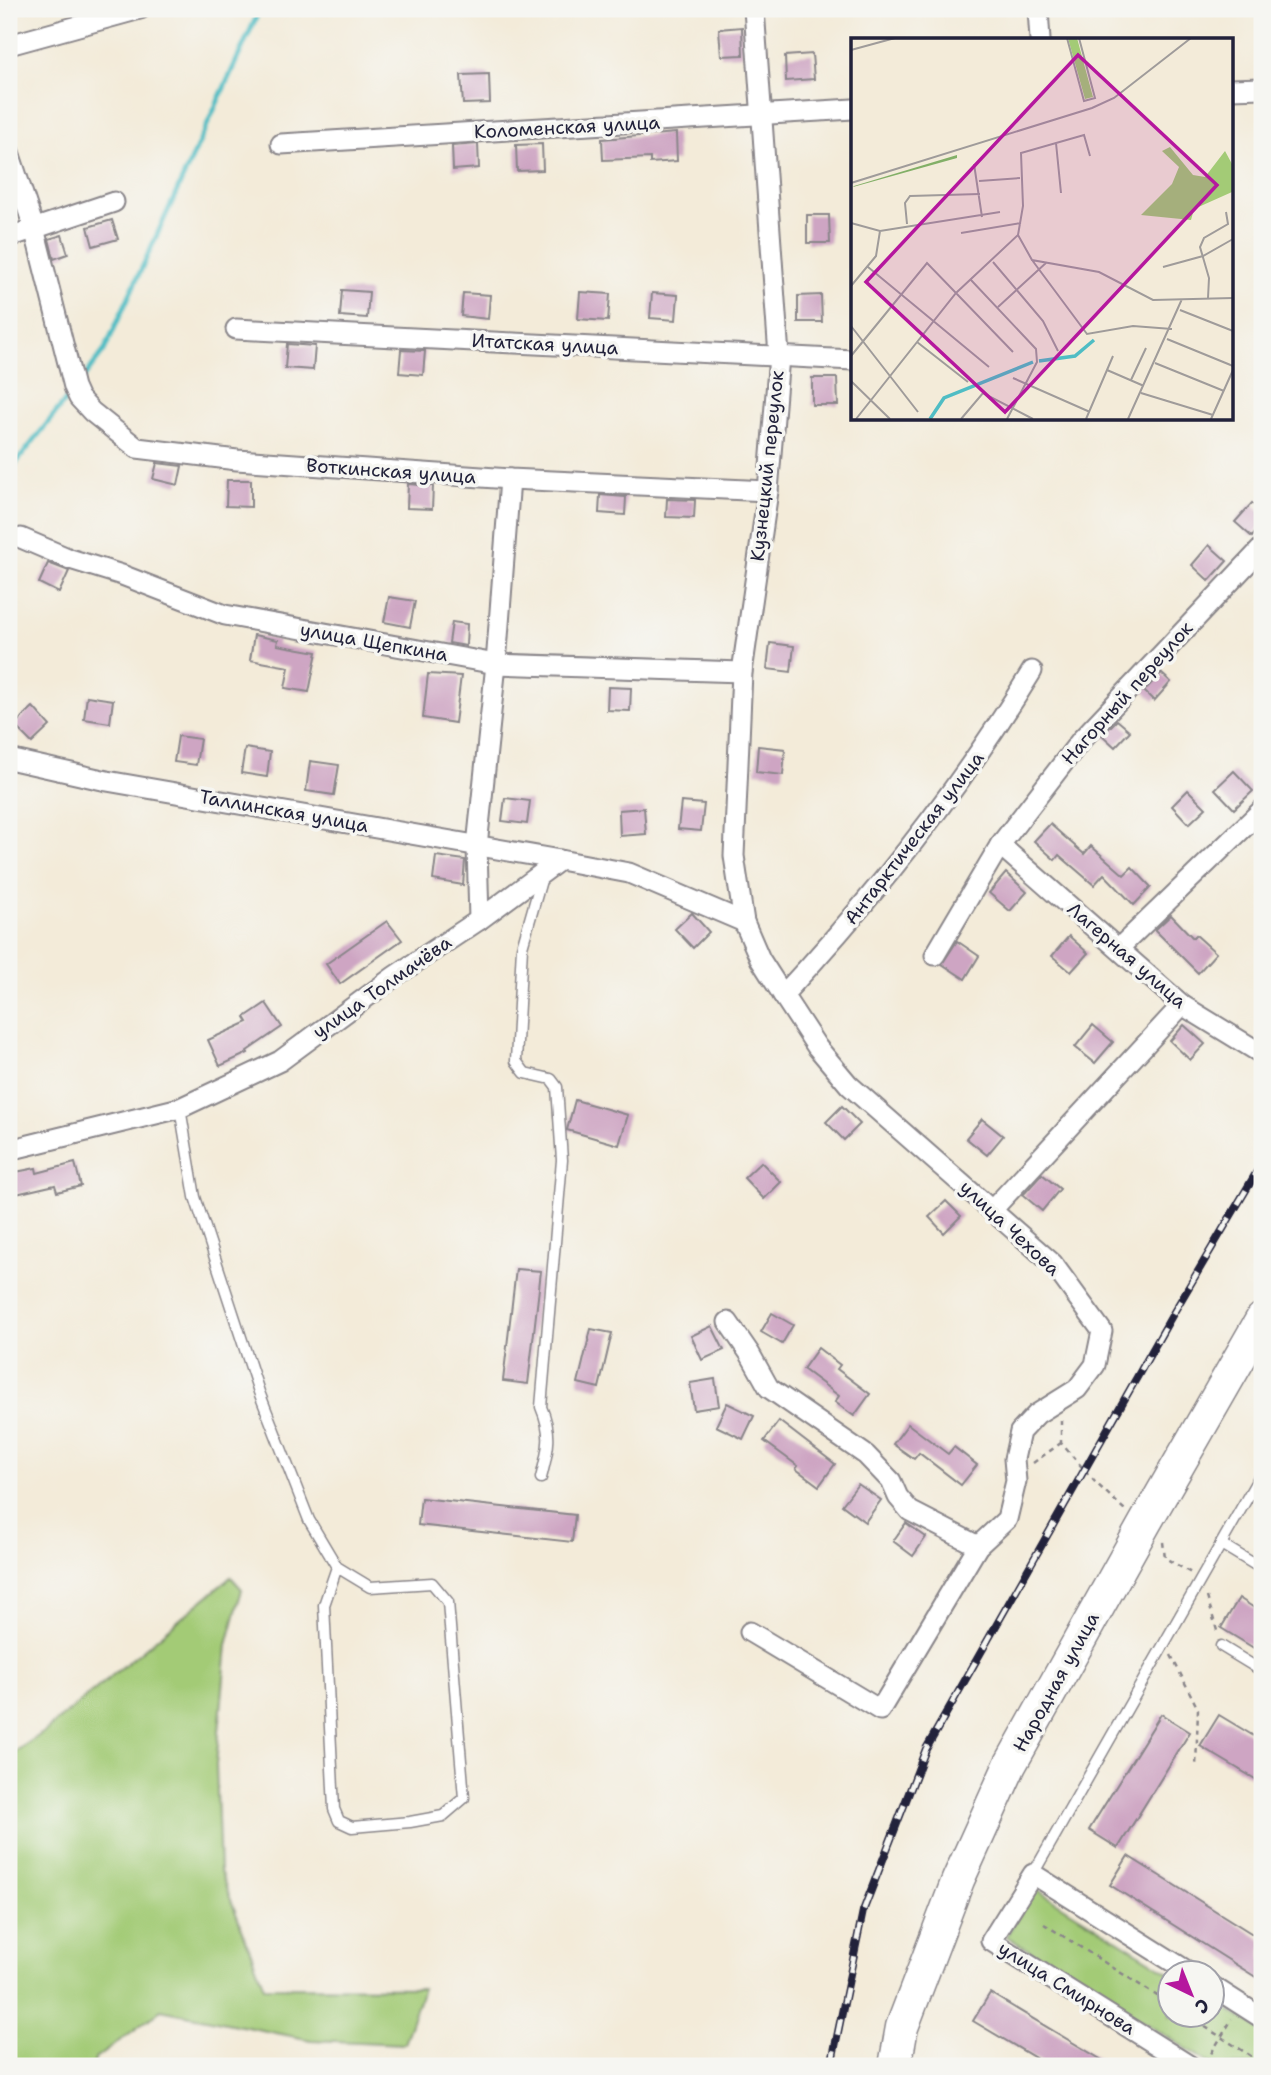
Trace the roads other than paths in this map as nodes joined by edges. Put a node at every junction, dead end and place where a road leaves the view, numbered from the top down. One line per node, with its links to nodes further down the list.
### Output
1 (140, 9): 5 (street)
2 (754, 9): 9 (street, Кузнецкий переулок)
3 (1038, 9): 4 (street)
4 (1040, 38)
5 (9, 45)
6 (1262, 88): 7 (street)
7 (1232, 89)
8 (851, 109): 9 (street, Коломенская улица)
9 (762, 116): 10 (street, Коломенская улица); 16 (street, Кузнецкий переулок)
10 (281, 144)
11 (9, 152): 13 (street, Воткинская улица)
12 (114, 202): 13 (street)
13 (34, 228): 14 (street); 18 (street, Воткинская улица)
14 (9, 237)
15 (236, 329): 16 (street, Итатская улица)
16 (779, 356): 17 (street, Итатская улица); 19 (street, Кузнецкий переулок)
17 (851, 360)
18 (510, 480): 19 (street, Воткинская улица); 22 (street)
19 (768, 491): 24 (street, Кузнецкий переулок)
20 (21, 538): 22 (street, улица Щепкина)
21 (1262, 548): 27 (street, Нагорный переулок)
22 (496, 664): 24 (street, улица Щепкина); 28 (street)
23 (1032, 671): 35 (street, Антарктическая улица)
24 (743, 672): 32 (street, Кузнецкий переулок)
25 (9, 759): 28 (street, Таллинская улица)
26 (1262, 810): 33 (street)
27 (1000, 845): 33 (street, Лагерная улица); 34 (street, Нагорный переулок)
28 (477, 846): 29 (street, Таллинская улица); 31 (street)
29 (561, 860): 30 (street, улица Толмачёва); 32 (street)
30 (543, 873): 31 (street, улица Толмачёва); 44 (lane)
31 (479, 920): 38 (street, улица Толмачёва)
32 (744, 922): 35 (street, улица Чехова)
33 (1119, 948): 36 (street, Лагерная улица)
34 (935, 956)
35 (783, 995): 40 (street, улица Чехова)
36 (1182, 1005): 37 (street, Лагерная улица); 40 (street)
37 (1262, 1054)
38 (180, 1108): 39 (street, улица Толмачёва); 47 (lane)
39 (9, 1150)
40 (992, 1210): 46 (street, улица Чехова)
41 (1262, 1319): 56 (main road, Народная улица)
42 (728, 1322): 46 (street)
43 (1262, 1472): 45 (lane)
44 (541, 1478)
45 (1221, 1544): 48 (lane); 52 (lane)
46 (978, 1546): 49 (street, улица Чехова)
47 (337, 1567): 47 (lane)
48 (1262, 1569)
49 (750, 1632)
50 (1221, 1646): 51 (lane)
51 (1262, 1671)
52 (1033, 1874): 53 (street); 57 (street, улица Смирнова)
53 (1171, 1960)
54 (1226, 1995): 55 (street)
55 (1262, 2018)
56 (895, 2066)
57 (1190, 2066)

